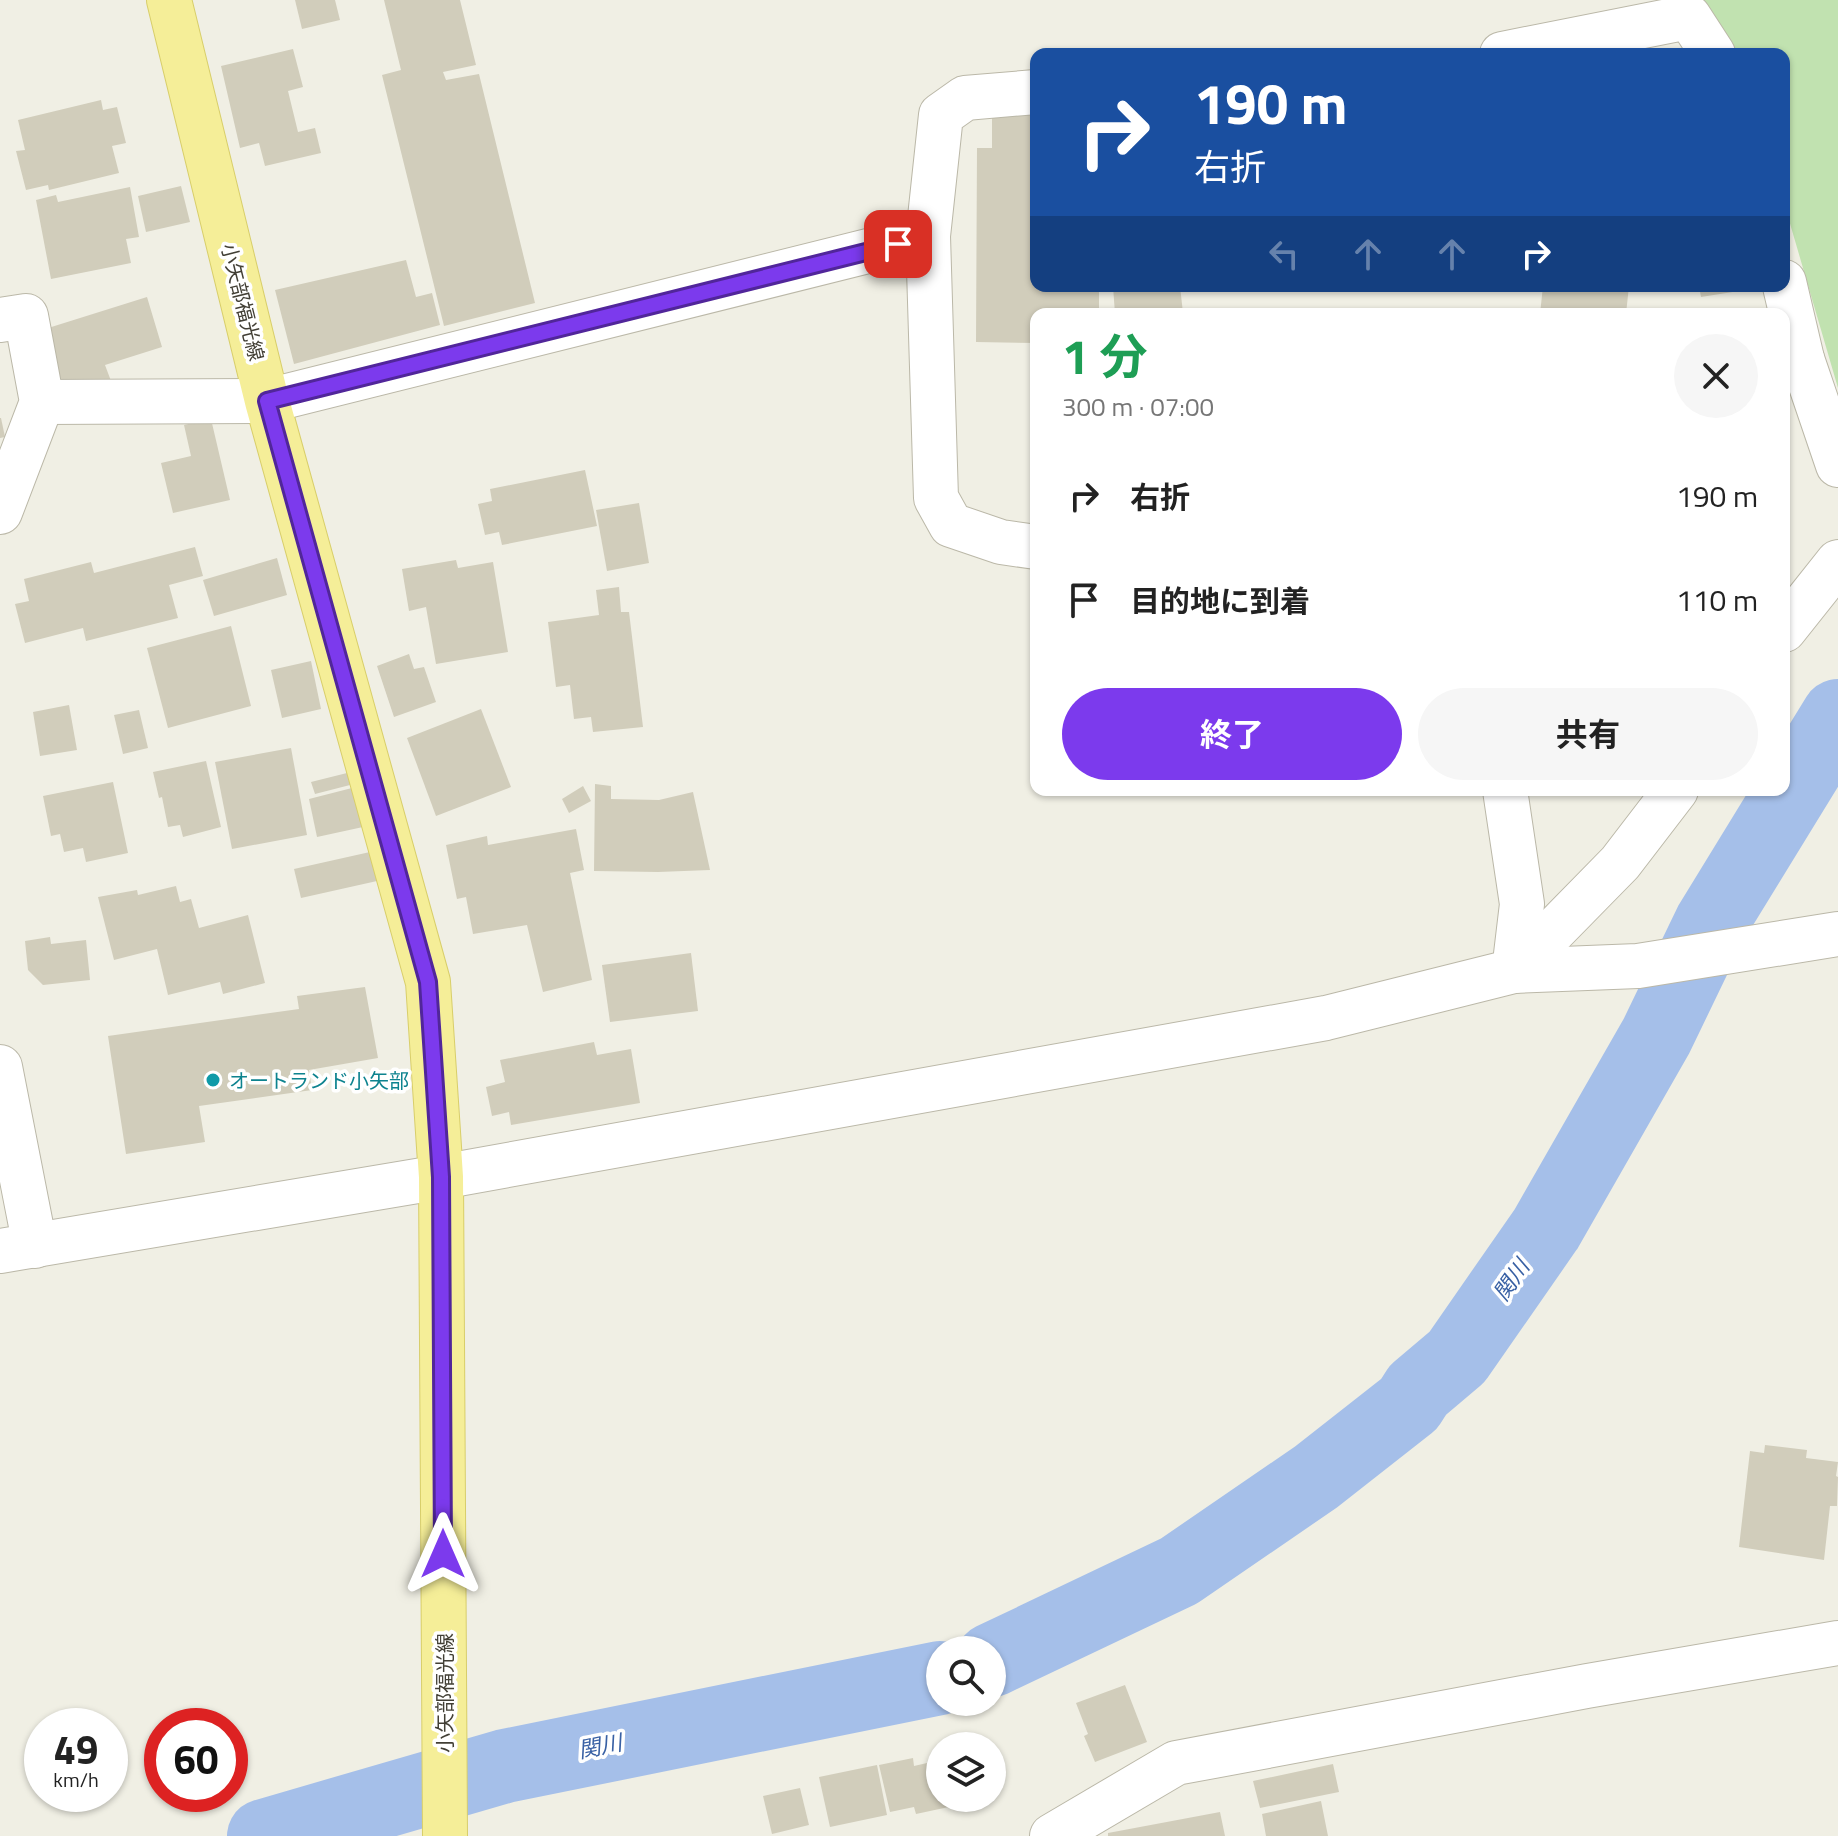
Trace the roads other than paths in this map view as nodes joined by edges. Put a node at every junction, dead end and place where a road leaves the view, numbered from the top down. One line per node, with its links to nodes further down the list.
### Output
1 (169, 0): 10 (main road, 小矢部福光線)
2 (1688, 8): 3 (street); 4 (street)
3 (1526, 48)
4 (1710, 48)
5 (1030, 93): 6 (street)
6 (928, 236): 10 (street); 14 (street)
7 (0, 320): 11 (street)
8 (1790, 334): 9 (street)
9 (1793, 360): 12 (street)
10 (267, 401): 11 (street); 22 (main road, 小矢部福光線)
11 (42, 402): 13 (street)
12 (1838, 465)
13 (0, 512)
14 (1030, 546)
15 (1838, 562): 16 (street)
16 (1790, 622)
17 (1506, 796): 20 (street)
18 (1671, 796): 20 (street)
19 (1838, 934): 20 (street)
20 (1514, 971): 22 (street)
21 (0, 1067): 23 (street)
22 (441, 1177): 23 (street); 25 (main road, 小矢部福光線)
23 (17, 1249)
24 (1838, 1643): 26 (street)
25 (445, 1836)
26 (1052, 1836)

